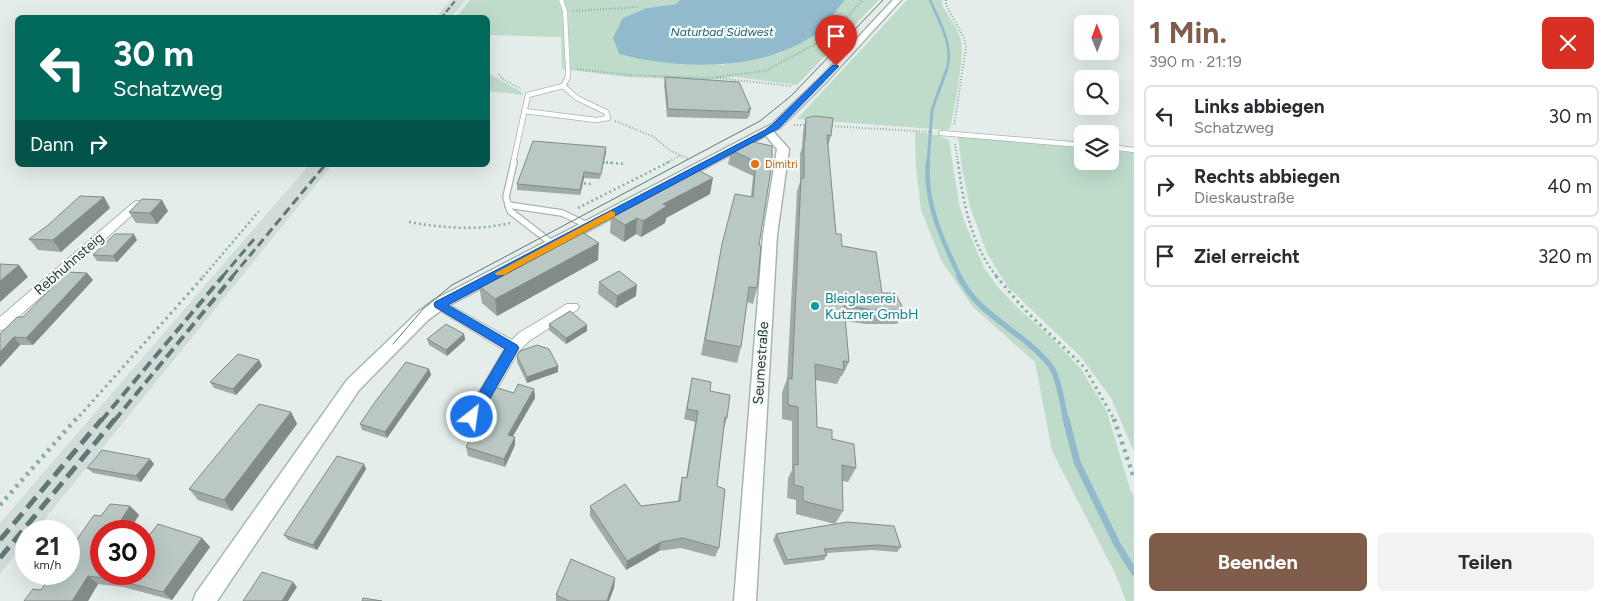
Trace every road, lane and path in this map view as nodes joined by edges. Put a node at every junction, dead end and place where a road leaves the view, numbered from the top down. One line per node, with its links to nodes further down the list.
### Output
1 (561, 0): 6 (lane)
2 (863, 0): 9 (path)
3 (897, 0): 17 (main road)
4 (946, 0): 20 (path)
5 (639, 7): 6 (path)
6 (565, 12): 7 (lane)
7 (567, 68): 9 (path); 10 (lane)
8 (499, 74): 12 (path)
9 (708, 78): 11 (path)
10 (563, 86): 12 (lane); 14 (lane)
11 (792, 86)
12 (532, 94): 13 (lane)
13 (524, 111): 14 (lane); 32 (lane)
14 (608, 118): 24 (path)
15 (814, 125): 17 (path)
16 (824, 126): 18 (path)
17 (772, 129): 36 (main road); 46 (main road, Seumestraße)
18 (918, 130)
19 (941, 133): 20 (lane)
20 (954, 133): 21 (lane); 43 (path)
21 (1074, 144)
22 (1119, 148): 23 (lane)
23 (1134, 150)
24 (680, 156): 25 (path); 31 (path)
25 (690, 160)
26 (597, 162): 27 (path)
27 (625, 164)
28 (573, 182): 29 (path)
29 (591, 184)
30 (138, 204): 40 (street, Rebhuhnsteig)
31 (586, 204)
32 (508, 205): 34 (lane); 36 (lane)
33 (259, 211): 44 (path)
34 (520, 220): 35 (path); 37 (lane)
35 (409, 222)
36 (589, 226): 37 (main road)
37 (554, 245): 38 (main road)
38 (439, 304): 41 (street); 45 (main road)
39 (572, 306): 41 (street)
40 (0, 324)
41 (512, 348): 42 (street)
42 (472, 417)
43 (1134, 478)
44 (0, 505)
45 (204, 601)
46 (745, 601)

